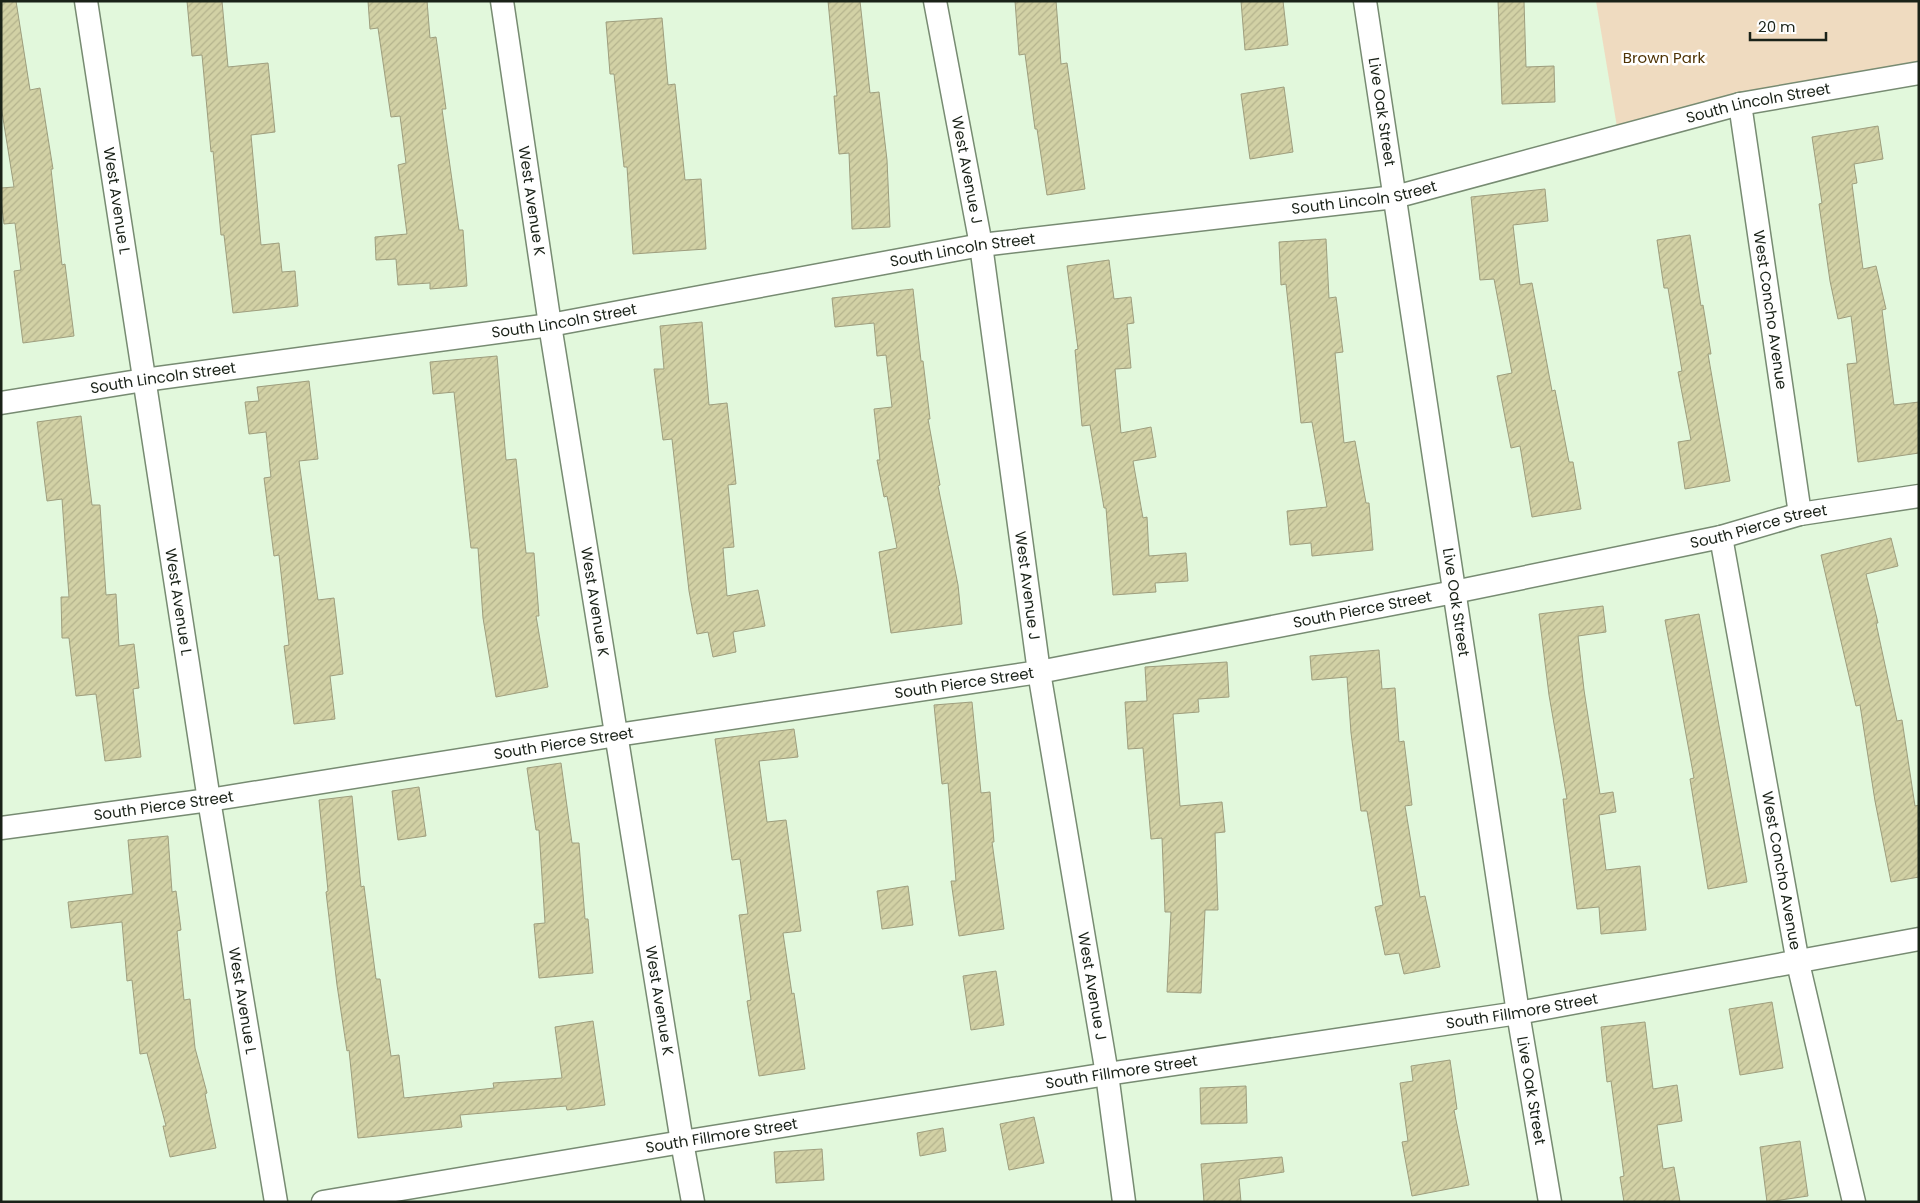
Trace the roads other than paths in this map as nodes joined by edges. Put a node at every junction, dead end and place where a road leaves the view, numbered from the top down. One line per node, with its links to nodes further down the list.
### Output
1 (86, 1): 10 (street, West Avenue L)
2 (502, 1): 9 (street, West Avenue K)
3 (935, 1): 8 (street, West Avenue J)
4 (1365, 1): 7 (street, Live Oak Street)
5 (1919, 73): 6 (street, South Lincoln Street)
6 (1740, 104): 7 (street, South Lincoln Street); 13 (street, West Concho Avenue)
7 (1395, 197): 8 (street, South Lincoln Street); 15 (street, Live Oak Street)
8 (981, 245): 9 (street, South Lincoln Street); 16 (street, West Avenue J)
9 (550, 325): 10 (street, South Lincoln Street); 17 (street, West Avenue K)
10 (144, 380): 11 (street, South Lincoln Street); 18 (street, West Avenue L)
11 (1, 402)
12 (1919, 496): 13 (street, South Pierce Street)
13 (1800, 514): 14 (street, South Pierce Street)
14 (1721, 537): 15 (street, South Pierce Street); 21 (street, West Concho Avenue)
15 (1454, 592): 16 (street, South Pierce Street); 22 (street, Live Oak Street)
16 (1039, 672): 17 (street, South Pierce Street); 23 (street, West Avenue J)
17 (617, 735): 18 (street, South Pierce Street); 24 (street, West Avenue K)
18 (209, 800): 19 (street, South Pierce Street); 25 (street, West Avenue L)
19 (1, 828)
20 (1919, 939): 21 (street, South Fillmore Street)
21 (1798, 963): 22 (street, South Fillmore Street); 30 (street, West Concho Avenue)
22 (1518, 1013): 23 (street, South Fillmore Street); 29 (street, Live Oak Street)
23 (1107, 1074): 24 (street, South Fillmore Street); 28 (street, West Avenue J)
24 (682, 1142): 26 (street, South Fillmore Street); 27 (street, West Avenue K)
25 (276, 1202)
26 (322, 1202)
27 (693, 1202)
28 (1124, 1202)
29 (1550, 1202)
30 (1854, 1202)

